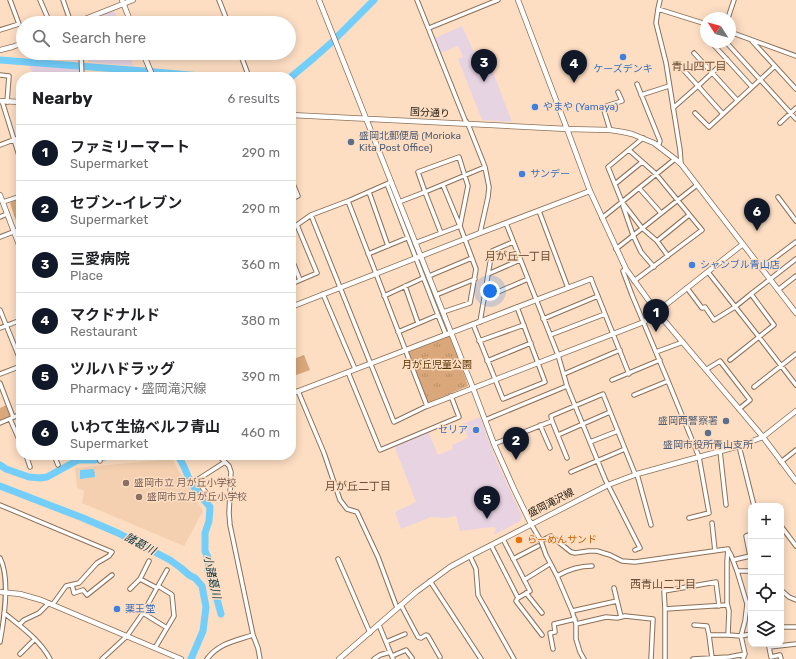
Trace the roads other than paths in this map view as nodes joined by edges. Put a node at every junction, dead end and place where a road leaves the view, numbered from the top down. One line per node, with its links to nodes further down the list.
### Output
1 (10, 0): 15 (street)
2 (40, 0): 16 (street)
3 (63, 0): 17 (street)
4 (133, 0): 12 (street)
5 (219, 0): 20 (street)
6 (319, 0): 63 (street)
7 (417, 0): 23 (street)
8 (498, 0): 23 (street)
9 (518, 0): 67 (street)
10 (660, 0): 13 (street)
11 (734, 0): 14 (street)
12 (123, 2): 18 (street); 19 (street)
13 (658, 9): 21 (street); 48 (street)
14 (730, 12)
15 (16, 16)
16 (47, 16)
17 (69, 16)
18 (91, 16)
19 (128, 16)
20 (225, 16)
21 (700, 22)
22 (16, 25): 24 (street)
23 (428, 28): 66 (street)
24 (0, 30)
25 (736, 34): 26 (street)
26 (751, 40): 32 (street); 40 (street)
27 (16, 46): 30 (street)
28 (717, 48): 34 (street)
29 (731, 48): 46 (street)
30 (0, 50)
31 (694, 53): 44 (street)
32 (791, 55): 33 (street); 38 (street)
33 (796, 56)
34 (727, 59): 44 (street); 50 (street)
35 (81, 60): 41 (street)
36 (146, 60): 42 (street)
37 (243, 60): 43 (street)
38 (796, 60)
39 (680, 66): 49 (street)
40 (775, 66): 46 (street); 51 (street)
41 (82, 72)
42 (151, 72)
43 (248, 72)
44 (712, 73): 49 (street); 54 (street)
45 (0, 75): 55 (street)
46 (760, 80): 50 (street); 60 (street)
47 (637, 84): 53 (street)
48 (669, 86): 53 (street); 57 (street)
49 (698, 86): 57 (street); 61 (street)
50 (752, 87): 54 (street)
51 (796, 89)
52 (618, 92): 68 (street)
53 (641, 95): 73 (street)
54 (737, 100): 61 (street)
55 (3, 102): 56 (street); 70 (street)
56 (16, 102)
57 (673, 108): 77 (street)
58 (796, 108): 60 (street)
59 (694, 112): 61 (street)
60 (790, 113): 64 (street); 65 (street)
61 (723, 114)
62 (296, 115): 63 (street, 国分通り)
63 (366, 119): 66 (street, 国分通り); 81 (street)
64 (796, 120)
65 (780, 123)
66 (468, 124): 67 (street, 国分通り); 78 (street)
67 (567, 129): 68 (street, 国分通り); 86 (street)
68 (610, 130): 69 (street, 国分通り)
69 (643, 138): 73 (street, 国分通り); 74 (street)
70 (14, 139): 71 (street); 72 (street)
71 (0, 145)
72 (16, 146)
73 (658, 146): 75 (street, 国分通り)
74 (628, 150): 76 (street); 82 (street)
75 (675, 159): 77 (street, 国分通り); 79 (street)
76 (642, 162): 79 (street); 82 (street)
77 (681, 164): 84 (street, 国分通り)
78 (485, 167): 80 (street); 111 (street)
79 (656, 174): 85 (street); 92 (street)
80 (465, 176): 83 (street); 88 (street); 107 (street)
81 (389, 183): 87 (street); 95 (street); 115 (street)
82 (615, 184): 96 (street)
83 (443, 185): 88 (street); 107 (street)
84 (697, 185): 92 (street); 121 (street, 国分通り)
85 (639, 188): 96 (street); 98 (street)
86 (590, 191): 97 (street); 103 (street)
87 (369, 192): 93 (street); 122 (street)
88 (425, 192): 95 (street); 110 (street)
89 (0, 195): 94 (street)
90 (16, 198): 94 (street)
91 (778, 198): 104 (street)
92 (678, 200): 98 (street); 100 (street)
93 (348, 201): 101 (street); 124 (street)
94 (3, 202): 99 (street)
95 (399, 202): 120 (street)
96 (622, 202): 103 (street); 108 (street); 112 (street)
97 (539, 211): 105 (street); 150 (street)
98 (661, 213): 108 (street)
99 (7, 214): 102 (street); 109 (street)
100 (689, 214): 117 (street); 125 (street)
101 (310, 215): 106 (street); 149 (street)
102 (0, 217)
103 (602, 218): 123 (street)
104 (796, 221)
105 (506, 223): 111 (street); 118 (street)
106 (297, 225): 144 (street)
107 (460, 226): 110 (street); 116 (street)
108 (642, 228): 112 (street); 117 (street)
109 (14, 231): 113 (street); 114 (street)
110 (441, 233): 120 (street)
111 (480, 233): 116 (street)
112 (633, 235): 123 (street); 132 (street)
113 (16, 236)
114 (0, 237)
115 (407, 238): 122 (street); 128 (street)
116 (465, 239): 126 (street); 127 (street)
117 (656, 241): 125 (street)
118 (513, 242): 130 (street); 137 (street)
119 (796, 242): 131 (street)
120 (415, 243): 126 (street)
121 (743, 244): 135 (street); 145 (street, 国分通り)
122 (388, 246): 124 (street)
123 (616, 249): 133 (street)
124 (368, 254): 136 (street)
125 (668, 256): 132 (street)
126 (421, 257): 128 (street); 138 (street)
127 (472, 258): 138 (street); 141 (street)
128 (415, 259): 136 (street); 140 (street)
129 (796, 259): 145 (street)
130 (520, 260): 137 (street); 142 (street)
131 (768, 264)
132 (654, 267): 146 (street)
133 (626, 269): 146 (street); 172 (street)
134 (296, 270): 144 (street)
135 (708, 272): 151 (street); 161 (street)
136 (375, 274): 149 (street); 156 (street)
137 (488, 274): 158 (street)
138 (428, 276): 155 (street)
139 (796, 276): 152 (street)
140 (423, 278): 148 (street); 168 (street)
141 (475, 279): 155 (street); 164 (street)
142 (528, 279): 158 (street); 159 (street)
143 (591, 279): 150 (street); 157 (street)
144 (300, 280): 147 (street)
145 (770, 280): 152 (street, 国分通り); 154 (street)
146 (634, 281): 165 (street)
147 (296, 282)
148 (405, 286): 156 (street); 173 (street)
149 (340, 288): 153 (street); 195 (street)
150 (568, 288): 159 (street)
151 (687, 288): 161 (street); 165 (street)
152 (778, 290): 166 (street, 国分通り)
153 (323, 294): 160 (street); 200 (street)
154 (751, 294): 161 (street); 182 (street)
155 (436, 295): 164 (street)
156 (384, 296): 178 (street)
157 (598, 296): 167 (street); 169 (street)
158 (484, 298): 171 (street)
159 (536, 300): 162 (street); 169 (street)
160 (296, 305)
161 (735, 306): 182 (street)
162 (517, 307): 171 (street); 175 (street)
163 (0, 310): 176 (street)
164 (443, 312): 179 (street)
165 (657, 312): 172 (street); 184 (street)
166 (796, 313)
167 (605, 314): 180 (street); 181 (street)
168 (438, 315): 173 (street); 179 (street)
169 (543, 319): 181 (street)
170 (16, 322): 176 (street)
171 (480, 322): 174 (street)
172 (644, 322): 180 (street); 189 (street)
173 (418, 323): 178 (street)
174 (472, 324): 179 (street); 183 (street)
175 (524, 324): 183 (street); 185 (street)
176 (6, 326): 177 (street); 186 (street)
177 (0, 328)
178 (398, 332): 187 (street)
179 (448, 334): 187 (street); 212 (street)
180 (613, 334): 188 (street); 191 (street)
181 (550, 335): 191 (street)
182 (759, 337): 193 (street); 197 (street)
183 (479, 341): 194 (street)
184 (683, 342): 189 (street); 218 (street)
185 (530, 343): 194 (street); 196 (street)
186 (16, 350)
187 (405, 350): 195 (street); 217 (street)
188 (620, 350): 203 (street); 204 (street)
189 (656, 352): 192 (street)
190 (796, 354): 197 (street)
191 (558, 355): 196 (street); 203 (street)
192 (660, 360): 204 (street); 207 (street)
193 (730, 360)
194 (487, 361): 205 (street)
195 (371, 363): 200 (street); 217 (street)
196 (538, 363): 205 (street); 205 (street)
197 (781, 365): 210 (street); 211 (street)
198 (16, 368): 202 (street)
199 (707, 369): 218 (street)
200 (355, 370): 201 (street)
201 (348, 372): 213 (street); 215 (street)
202 (0, 374)
203 (564, 374): 209 (street)
204 (629, 374): 206 (street)
205 (495, 380): 212 (street)
206 (612, 380)
207 (668, 381): 214 (street); 239 (street)
208 (0, 383): 222 (street)
209 (567, 386): 216 (street); 223 (street)
210 (796, 386)
211 (754, 387)
212 (473, 388): 215 (street); 223 (street)
213 (298, 391): 299 (street)
214 (634, 395)
215 (452, 396): 217 (street)
216 (575, 405): 220 (street); 224 (street); 226 (street)
217 (427, 406)
218 (739, 409): 231 (street)
219 (796, 411): 231 (street, 盛岡滝沢線)
220 (610, 412): 226 (street); 229 (street)
221 (16, 416): 222 (street)
222 (12, 418): 225 (street); 228 (street)
223 (485, 420): 233 (street)
224 (552, 420): 227 (street); 230 (street)
225 (0, 423)
226 (583, 424): 230 (street); 232 (street)
227 (540, 425): 233 (street); 235 (street)
228 (16, 430)
229 (618, 431): 232 (street); 236 (street)
230 (558, 435): 240 (street)
231 (763, 437): 234 (street, 盛岡滝沢線); 245 (street)
232 (590, 442): 243 (street)
233 (494, 444): 258 (street)
234 (739, 446): 238 (street, 盛岡滝沢線); 253 (street)
235 (550, 448)
236 (625, 450): 243 (street); 249 (street)
237 (796, 450): 245 (street)
238 (720, 451): 239 (street, 盛岡滝沢線); 254 (street)
239 (699, 457): 249 (street, 盛岡滝沢線); 256 (street)
240 (567, 458)
241 (28, 460): 247 (street)
242 (56, 460): 246 (street)
243 (598, 461): 248 (street); 251 (street)
244 (225, 462): 252 (street); 252 (street)
245 (781, 462): 250 (street)
246 (58, 465)
247 (30, 467)
248 (571, 472)
249 (636, 474): 251 (street, 盛岡滝沢線); 259 (street)
250 (796, 481)
251 (608, 485): 258 (street, 盛岡滝沢線); 268 (street)
252 (230, 496): 318 (street)
253 (753, 503)
254 (726, 505)
255 (0, 506): 286 (street)
256 (689, 518)
257 (712, 523): 269 (street)
258 (532, 524): 262 (street, 盛岡滝沢線); 263 (street)
259 (651, 525)
260 (784, 530): 266 (street)
261 (748, 535): 274 (street)
262 (503, 539): 264 (street, 盛岡滝沢線); 273 (street)
263 (541, 541): 269 (street); 282 (street)
264 (492, 545): 270 (street, 盛岡滝沢線); 293 (street)
265 (538, 546): 273 (street)
266 (796, 546)
267 (728, 549): 269 (street); 274 (street); 297 (street)
268 (635, 550)
269 (715, 551)
270 (470, 556): 285 (street, 盛岡滝沢線); 347 (street)
271 (0, 559): 290 (street)
272 (338, 559): 315 (street)
273 (514, 559): 284 (street)
274 (733, 560): 279 (street)
275 (149, 561): 283 (street)
276 (548, 565): 284 (street)
277 (592, 566): 282 (street)
278 (167, 570): 287 (street)
279 (736, 571): 280 (street); 323 (street)
280 (748, 571)
281 (112, 575): 286 (street)
282 (558, 576): 301 (street)
283 (140, 579): 287 (street); 289 (street)
284 (524, 580): 291 (street)
285 (430, 581): 299 (street, 盛岡滝沢線); 346 (street)
286 (72, 585): 296 (street)
287 (158, 587): 303 (street); 314 (street)
288 (614, 588): 295 (street)
289 (130, 589)
290 (3, 592): 296 (street); 302 (street)
291 (526, 593): 293 (street); 304 (street)
292 (784, 593): 294 (street)
293 (518, 598): 317 (street)
294 (796, 600)
295 (617, 601): 301 (street); 305 (street)
296 (51, 604): 308 (street); 322 (street)
297 (728, 605): 298 (street); 320 (street)
298 (719, 606): 300 (street); 300 (street)
299 (399, 607): 309 (street, 盛岡滝沢線); 336 (street)
300 (665, 609): 350 (street)
301 (572, 611): 306 (street)
302 (4, 613): 308 (street); 311 (street)
303 (143, 613): 314 (street); 322 (street)
304 (542, 613)
305 (621, 617): 307 (street); 349 (street)
306 (575, 619): 307 (street); 331 (street)
307 (576, 624): 348 (street)
308 (18, 625): 324 (street)
309 (379, 625): 315 (street, 盛岡滝沢線); 326 (street)
310 (694, 625): 319 (street)
311 (1, 627): 325 (street)
312 (784, 627): 313 (street)
313 (796, 627)
314 (167, 628): 330 (street)
315 (370, 633): 344 (street, 盛岡滝沢線)
316 (405, 634): 326 (street)
317 (542, 634)
318 (253, 635): 342 (street); 343 (street)
319 (709, 635): 320 (street); 338 (street)
320 (728, 635): 323 (street)
321 (748, 635): 323 (street)
322 (127, 636): 330 (street); 340 (street)
323 (741, 636): 333 (street)
324 (35, 639): 332 (street); 339 (street)
325 (0, 642)
326 (386, 642): 334 (street)
327 (796, 644): 328 (street)
328 (784, 645)
329 (769, 647): 354 (street)
330 (155, 648): 335 (street)
331 (553, 649)
332 (20, 654)
333 (745, 654): 338 (street); 353 (street)
334 (391, 655): 337 (street); 345 (street)
335 (173, 657): 341 (street)
336 (440, 657)
337 (412, 658)
338 (712, 658): 352 (street)
339 (50, 659)
340 (102, 659)
341 (181, 659)
342 (207, 659)
343 (260, 659)
344 (339, 659)
345 (374, 659)
346 (481, 659)
347 (514, 659)
348 (584, 659)
349 (651, 659)
350 (665, 659)
351 (693, 659): 352 (street)
352 (696, 659)
353 (743, 659)
354 (781, 659)

